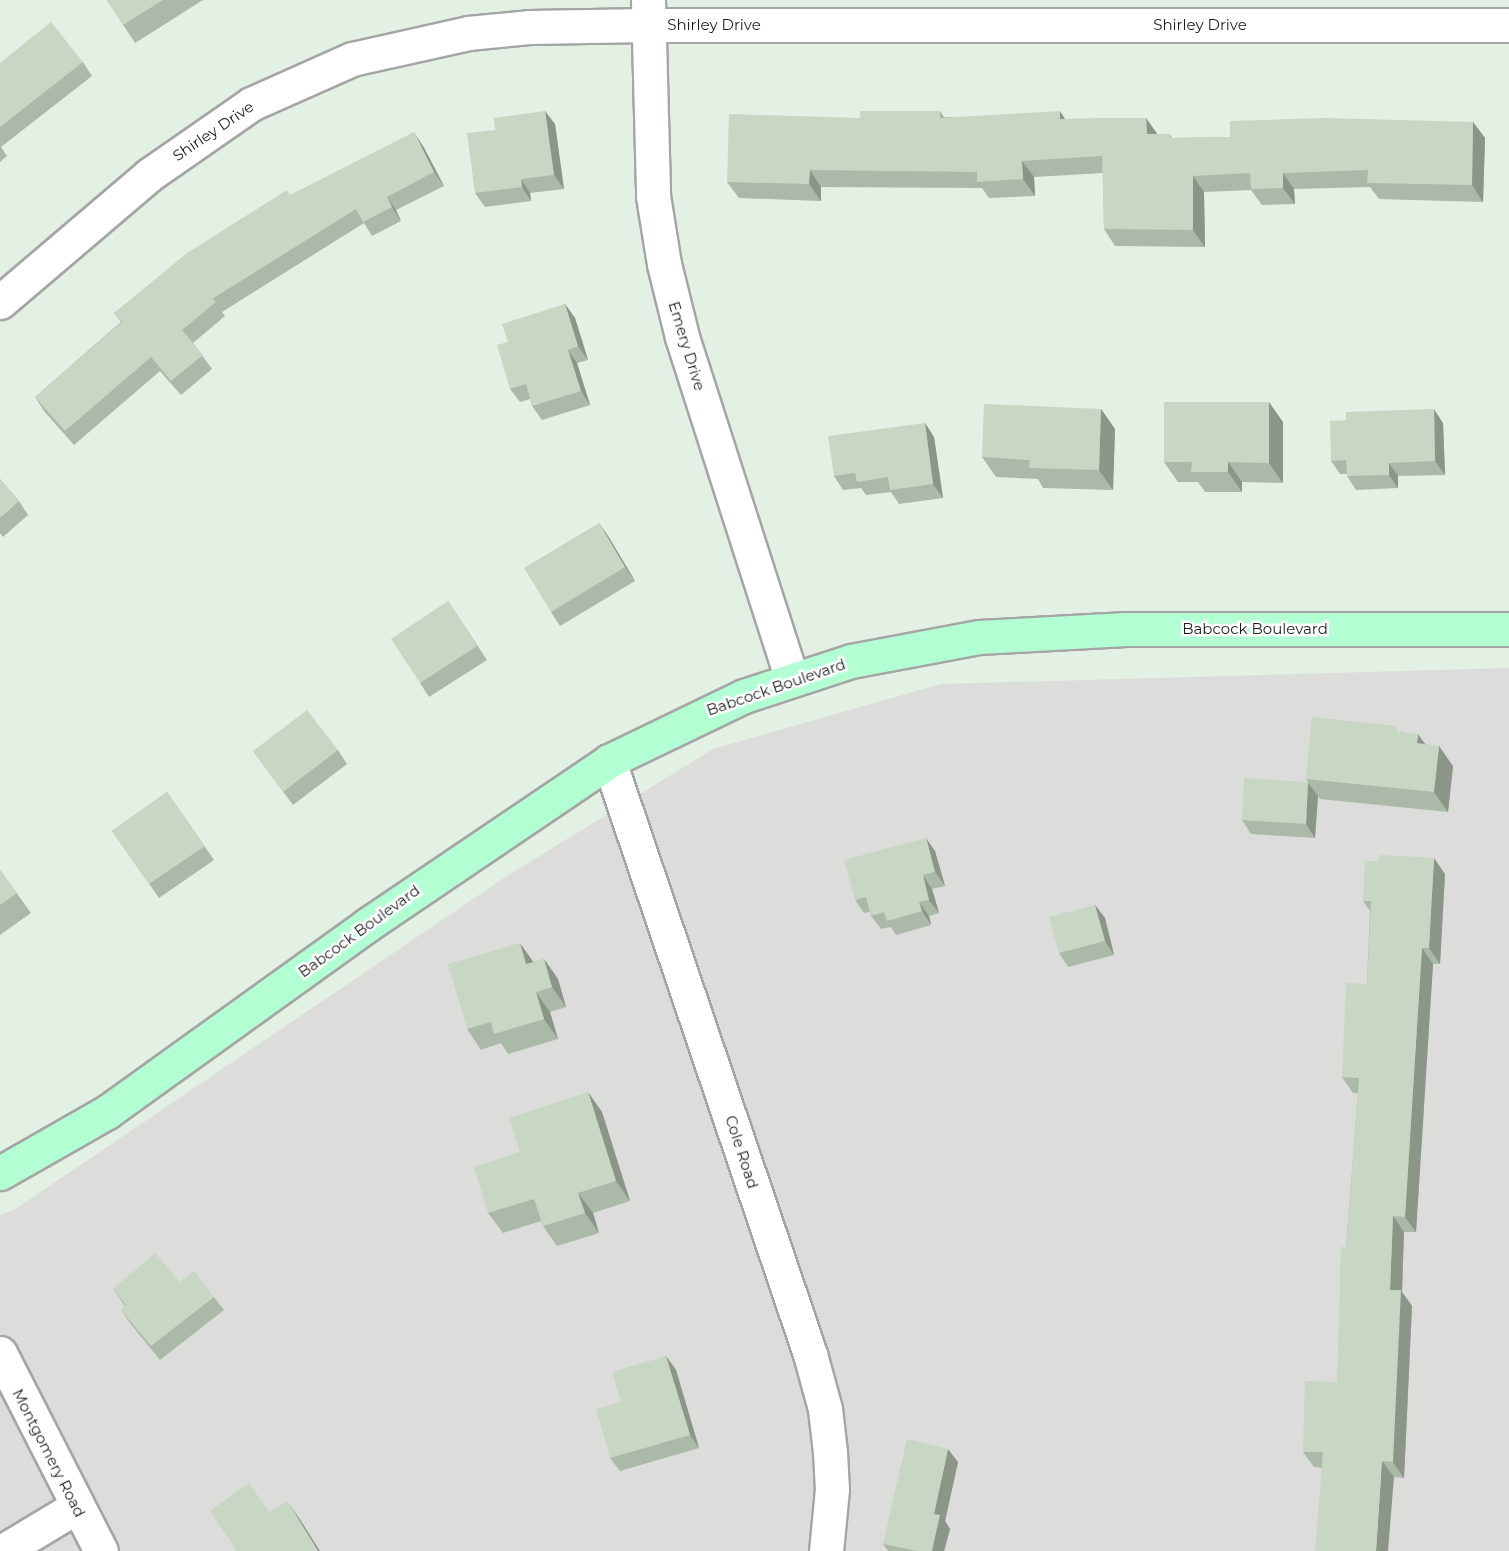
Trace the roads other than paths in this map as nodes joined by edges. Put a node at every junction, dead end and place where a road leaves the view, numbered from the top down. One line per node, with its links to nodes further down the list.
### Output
1 (648, 12): 2 (street, Shirley Drive); 3 (street, Shirley Drive); 5 (street, Emery Drive)
2 (1509, 25)
3 (0, 302)
4 (1509, 628): 5 (main road, Babcock Boulevard)
5 (792, 680): 6 (main road, Babcock Boulevard)
6 (609, 761): 7 (main road, Babcock Boulevard); 12 (street, Cole Road)
7 (0, 1173)
8 (0, 1353): 9 (street, Montgomery Road)
9 (76, 1507): 10 (street); 11 (street, Montgomery Road)
10 (3, 1551)
11 (101, 1551)
12 (826, 1551)

